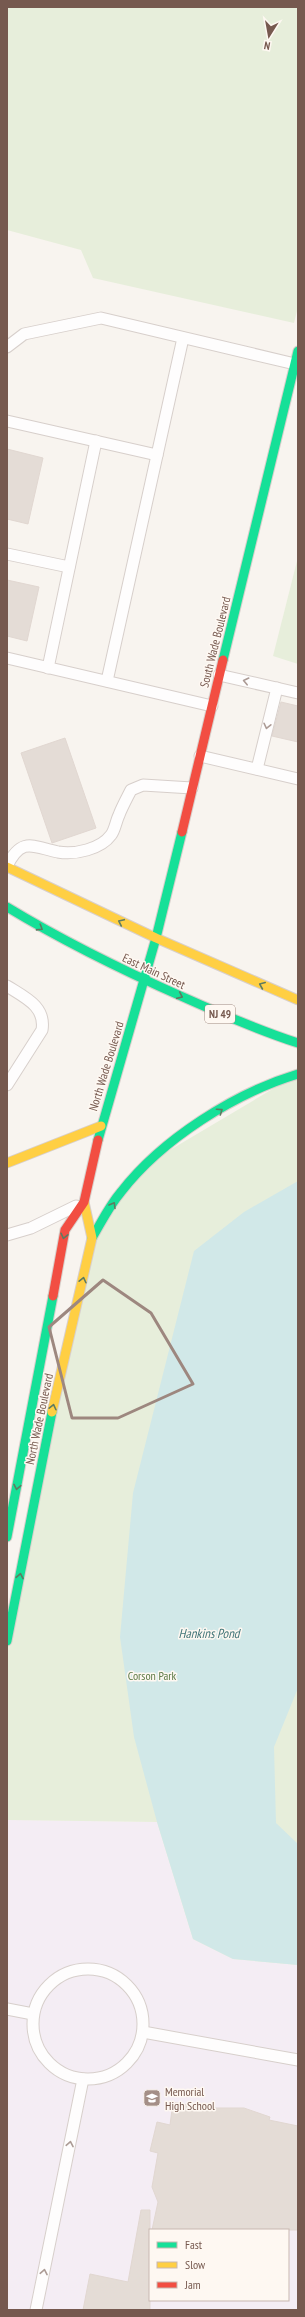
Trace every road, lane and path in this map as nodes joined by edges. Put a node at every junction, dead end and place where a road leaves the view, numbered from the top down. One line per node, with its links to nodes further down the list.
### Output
1 (183, 338): 2 (lane); 4 (lane); 7 (lane)
2 (7, 347)
3 (298, 351): 4 (main road, South Wade Boulevard)
4 (295, 364): 12 (main road, South Wade Boulevard)
5 (7, 420): 6 (lane)
6 (96, 442): 7 (lane); 9 (lane)
7 (157, 455): 13 (lane)
8 (7, 554): 9 (lane)
9 (69, 567): 11 (lane)
10 (7, 658): 11 (lane)
11 (48, 668): 13 (lane)
12 (220, 675): 14 (lane, one-way to 12); 16 (main road, South Wade Boulevard)
13 (107, 681): 16 (lane)
14 (277, 688): 15 (lane); 18 (lane, one-way to 18)
15 (298, 693)
16 (212, 706): 17 (main road, South Wade Boulevard)
17 (200, 756): 18 (lane); 20 (main road, South Wade Boulevard)
18 (257, 770): 19 (lane)
19 (298, 779)
20 (192, 788): 21 (lane); 23 (main road, South Wade Boulevard)
21 (7, 866): 23 (main road, one-way to 21)
22 (7, 907): 24 (main road, East Main Street / NJ 49, one-way to 24)
23 (156, 938): 24 (main road, North Wade Boulevard); 26 (main road, one-way to 23)
24 (144, 980): 27 (main road, East Main Street / NJ 49, one-way to 27); 30 (main road, North Wade Boulevard)
25 (7, 986): 29 (lane)
26 (298, 1000)
27 (298, 1043)
28 (298, 1074): 34 (main road, one-way to 28)
29 (7, 1085)
30 (101, 1126): 31 (main road); 32 (main road, North Wade Boulevard)
31 (7, 1163)
32 (84, 1202): 33 (lane); 34 (main road, North Wade Boulevard); 35 (main road, North Wade Boulevard, one-way to 35)
33 (7, 1235)
34 (92, 1238): 36 (main road, North Wade Boulevard, one-way to 34)
35 (7, 1537)
36 (12, 1594): 37 (main road, North Wade Boulevard)
37 (7, 1641)
38 (7, 2009): 39 (lane)
39 (33, 2014): 40 (lane); 42 (lane)
40 (144, 2032): 41 (lane); 42 (lane)
41 (298, 2060)
42 (83, 2079): 43 (lane, one-way to 42)
43 (36, 2310)

